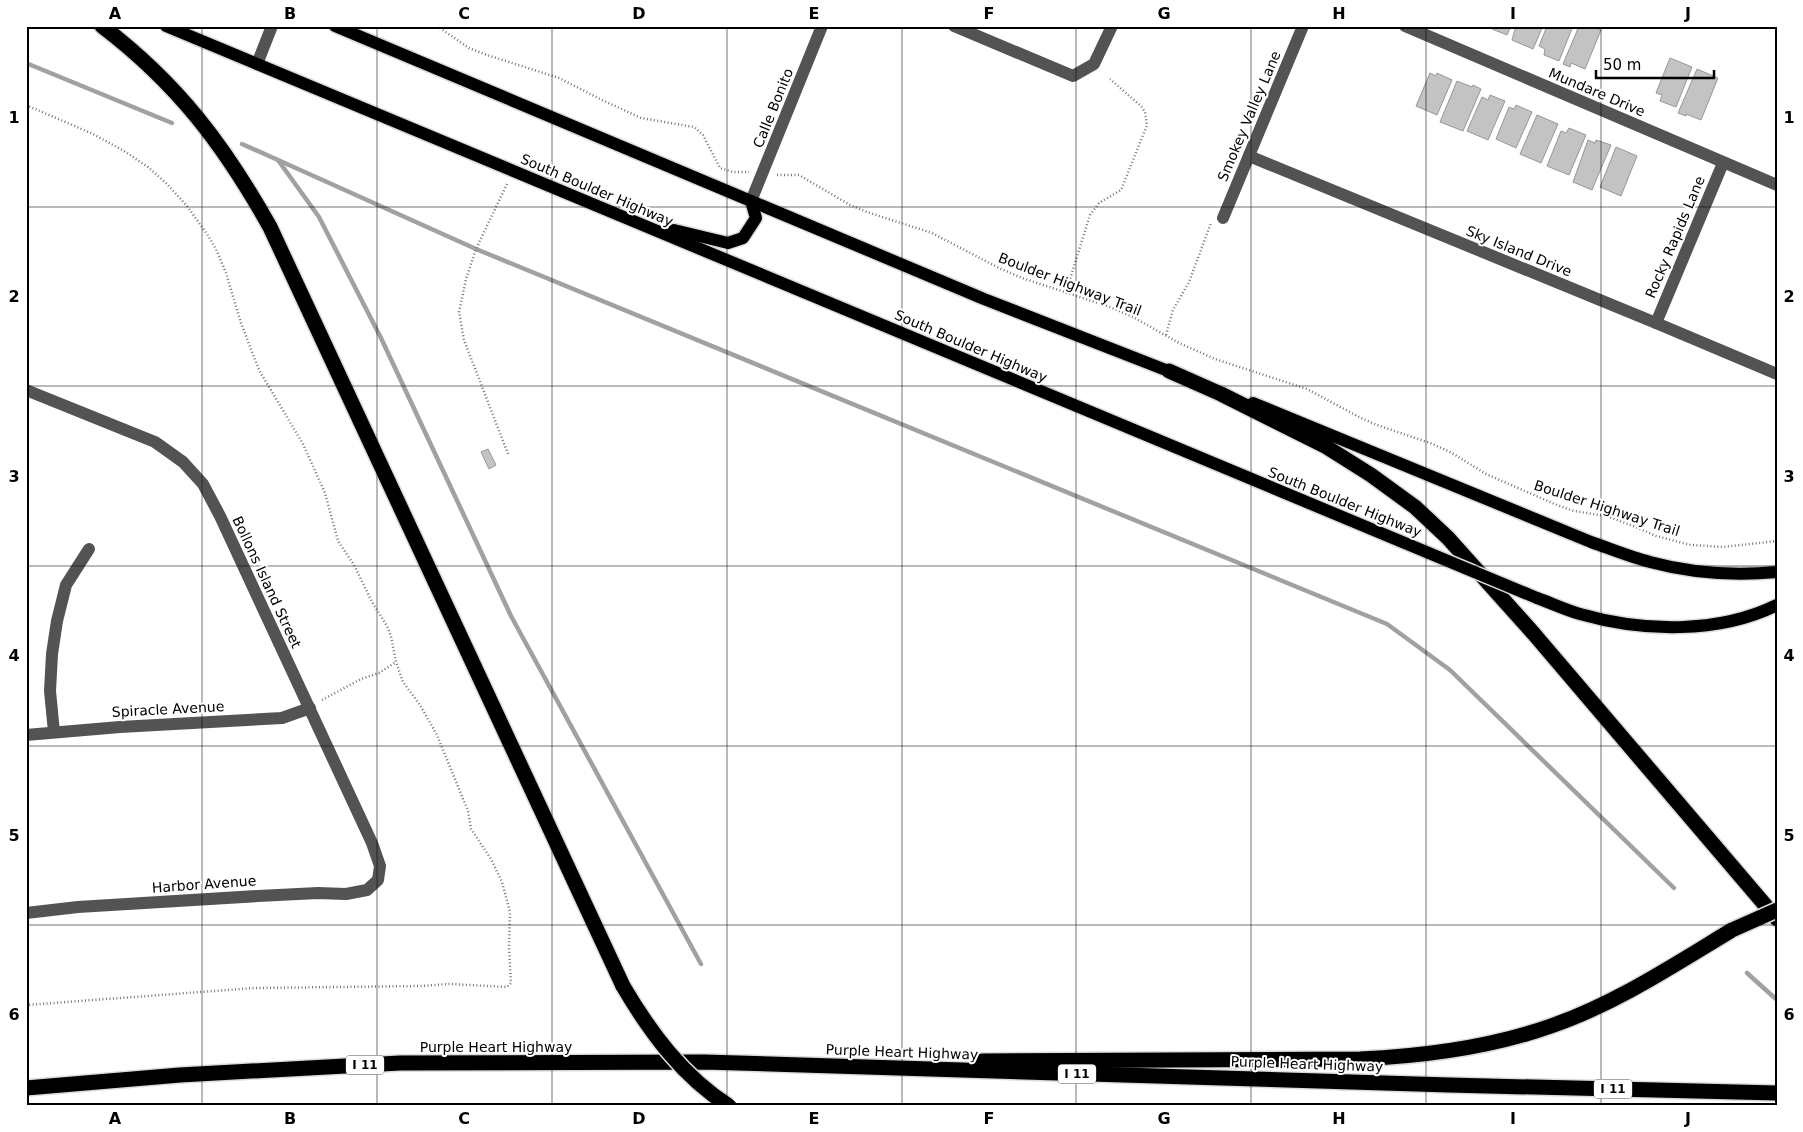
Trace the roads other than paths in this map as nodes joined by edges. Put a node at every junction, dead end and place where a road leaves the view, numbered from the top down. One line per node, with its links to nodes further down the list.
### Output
1 (102, 26): 34 (highway, bridge)
2 (166, 26): 10 (main road, South Boulder Highway)
3 (272, 26): 10 (street)
4 (335, 26): 14 (main road)
5 (822, 26): 14 (street, Calle Bonito)
6 (954, 26): 7 (street)
7 (1112, 26)
8 (1303, 26): 11 (street, Smokey Valley Lane)
9 (1405, 26): 12 (street, Mundare Drive)
10 (257, 64): 15 (main road, South Boulder Highway)
11 (1249, 156): 16 (street, Smokey Valley Lane); 17 (street, Sky Island Drive)
12 (1722, 163): 13 (street, Mundare Drive); 17 (street, Rocky Rapids Lane)
13 (1777, 185)
14 (751, 201): 15 (main road); 18 (main road)
15 (605, 209): 23 (main road, South Boulder Highway, bridge)
16 (1223, 218)
17 (1656, 323): 19 (street, Sky Island Drive)
18 (1169, 371): 22 (main road); 30 (highway)
19 (1777, 374)
20 (26, 390): 24 (street, Bollons Island Street)
21 (89, 549): 25 (street)
22 (1777, 572)
23 (1777, 605)
24 (310, 708): 25 (street, Spiracle Avenue); 27 (street, Bollons Island Street)
25 (54, 732): 26 (street, Spiracle Avenue)
26 (26, 735)
27 (378, 880): 29 (street, Harbor Avenue)
28 (1777, 910): 31 (highway, bridge)
29 (26, 912)
30 (1777, 919)
31 (704, 1062): 32 (highway, Purple Heart Highway / I 11); 33 (highway, Purple Heart Highway / I 11)
32 (26, 1088)
33 (1777, 1093)
34 (729, 1106)

